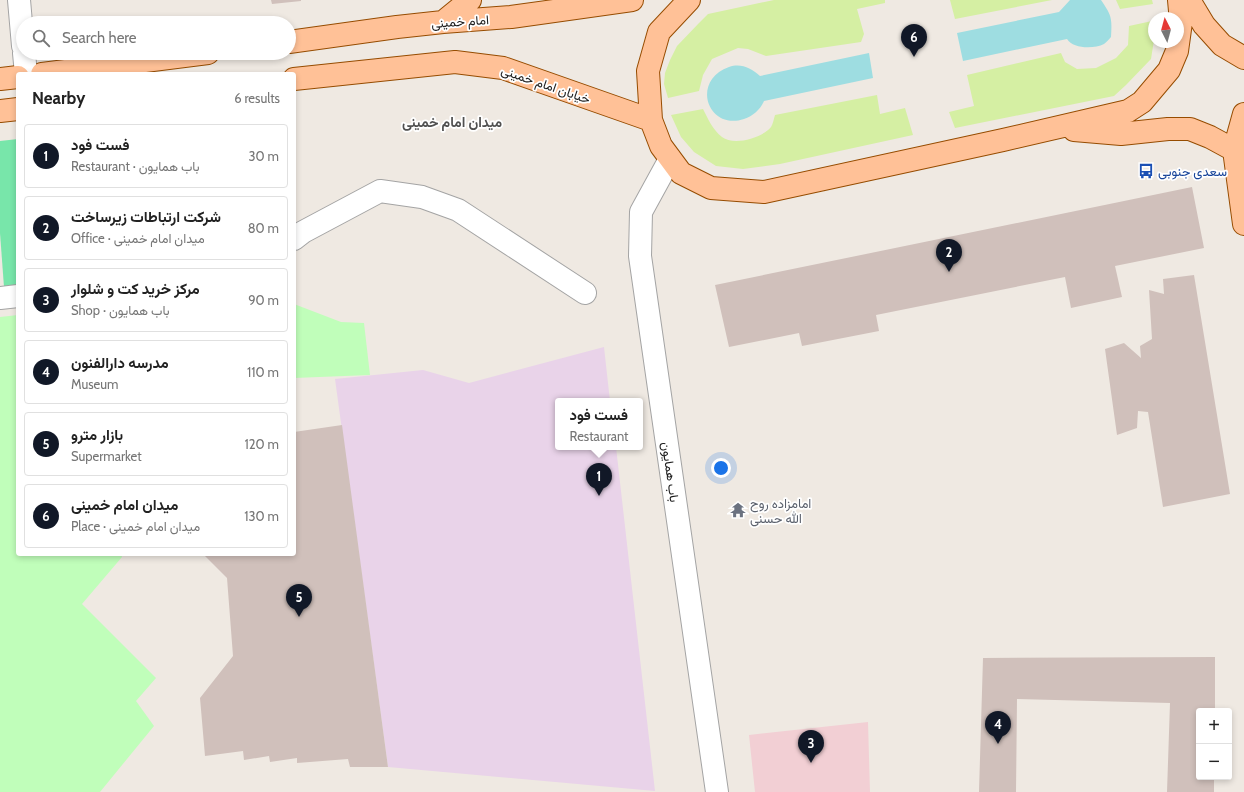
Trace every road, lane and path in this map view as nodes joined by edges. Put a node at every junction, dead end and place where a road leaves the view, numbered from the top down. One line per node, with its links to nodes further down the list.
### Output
1 (19, 0): 7 (street)
2 (470, 0): 8 (main road)
3 (632, 0): 8 (main road, امام خمینی)
4 (689, 0): 21 (main road)
5 (1179, 0): 22 (main road)
6 (1188, 0): 10 (main road)
7 (20, 16)
8 (443, 22): 9 (main road, امام خمینی)
9 (296, 41)
10 (1244, 58)
11 (25, 60): 13 (street)
12 (153, 60): 14 (main road)
13 (26, 72)
14 (58, 72)
15 (16, 77): 16 (main road)
16 (0, 79)
17 (296, 79): 21 (main road, خیابان امام خمینی)
18 (16, 109): 19 (main road)
19 (0, 112)
20 (1244, 114): 23 (main road)
21 (652, 120): 24 (main road)
22 (1055, 128): 23 (main road); 24 (main road)
23 (1234, 150): 25 (main road)
24 (670, 159): 30 (street, باب همایون)
25 (1244, 224)
26 (296, 237): 27 (street)
27 (585, 293)
28 (16, 296): 29 (street)
29 (0, 298)
30 (717, 792)

